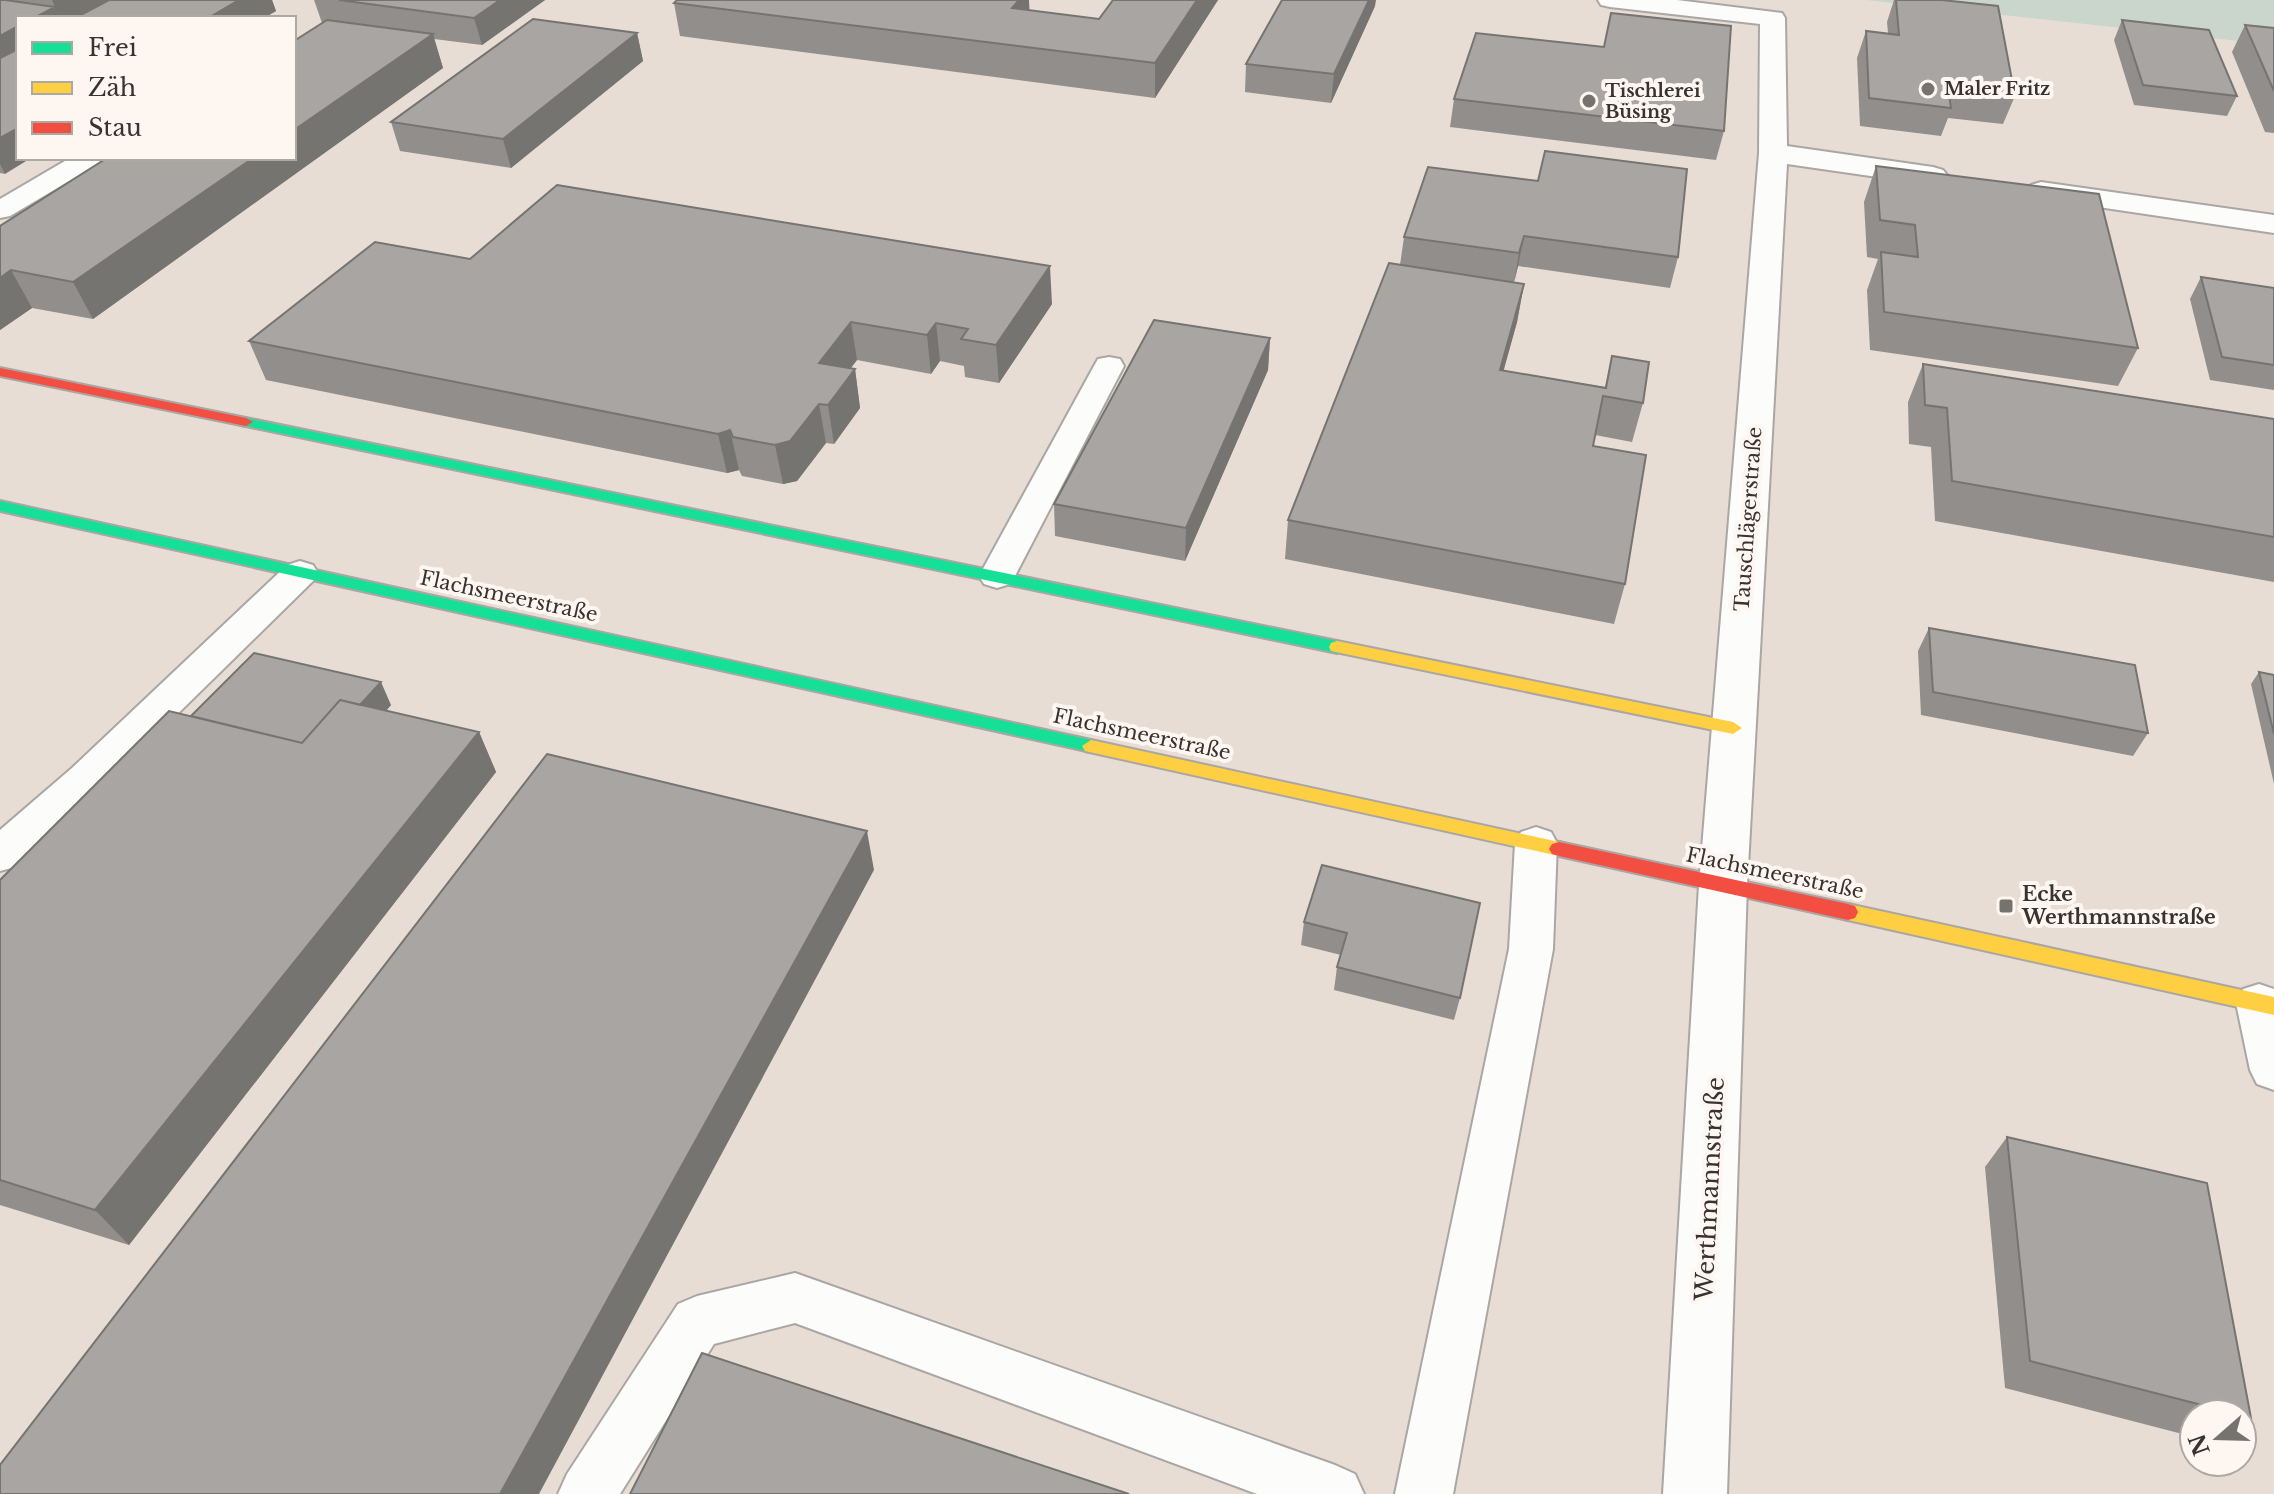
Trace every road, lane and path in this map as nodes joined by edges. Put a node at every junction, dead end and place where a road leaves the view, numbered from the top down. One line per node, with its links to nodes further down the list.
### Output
1 (1610, 0): 2 (street, Tauschlägerstraße)
2 (1773, 153): 4 (street); 13 (street, Tauschlägerstraße)
3 (86, 160): 6 (lane)
4 (1961, 180)
5 (2008, 187): 7 (street)
6 (0, 210)
7 (2274, 224)
8 (1109, 366): 12 (lane)
9 (0, 372): 12 (street)
10 (0, 506): 11 (street, Flachsmeerstraße)
11 (300, 573): 14 (street, Flachsmeerstraße); 15 (lane)
12 (997, 576): 13 (street)
13 (1733, 728): 16 (street, Tauschlägerstraße)
14 (1536, 843): 16 (street, Flachsmeerstraße); 21 (lane)
15 (0, 855)
16 (1723, 885): 17 (street, Flachsmeerstraße); 22 (street, Werthmannstraße)
17 (2266, 1004): 18 (lane)
18 (2274, 1070)
19 (587, 1494): 20 (lane)
20 (1335, 1494)
21 (1424, 1494)
22 (1695, 1494)

